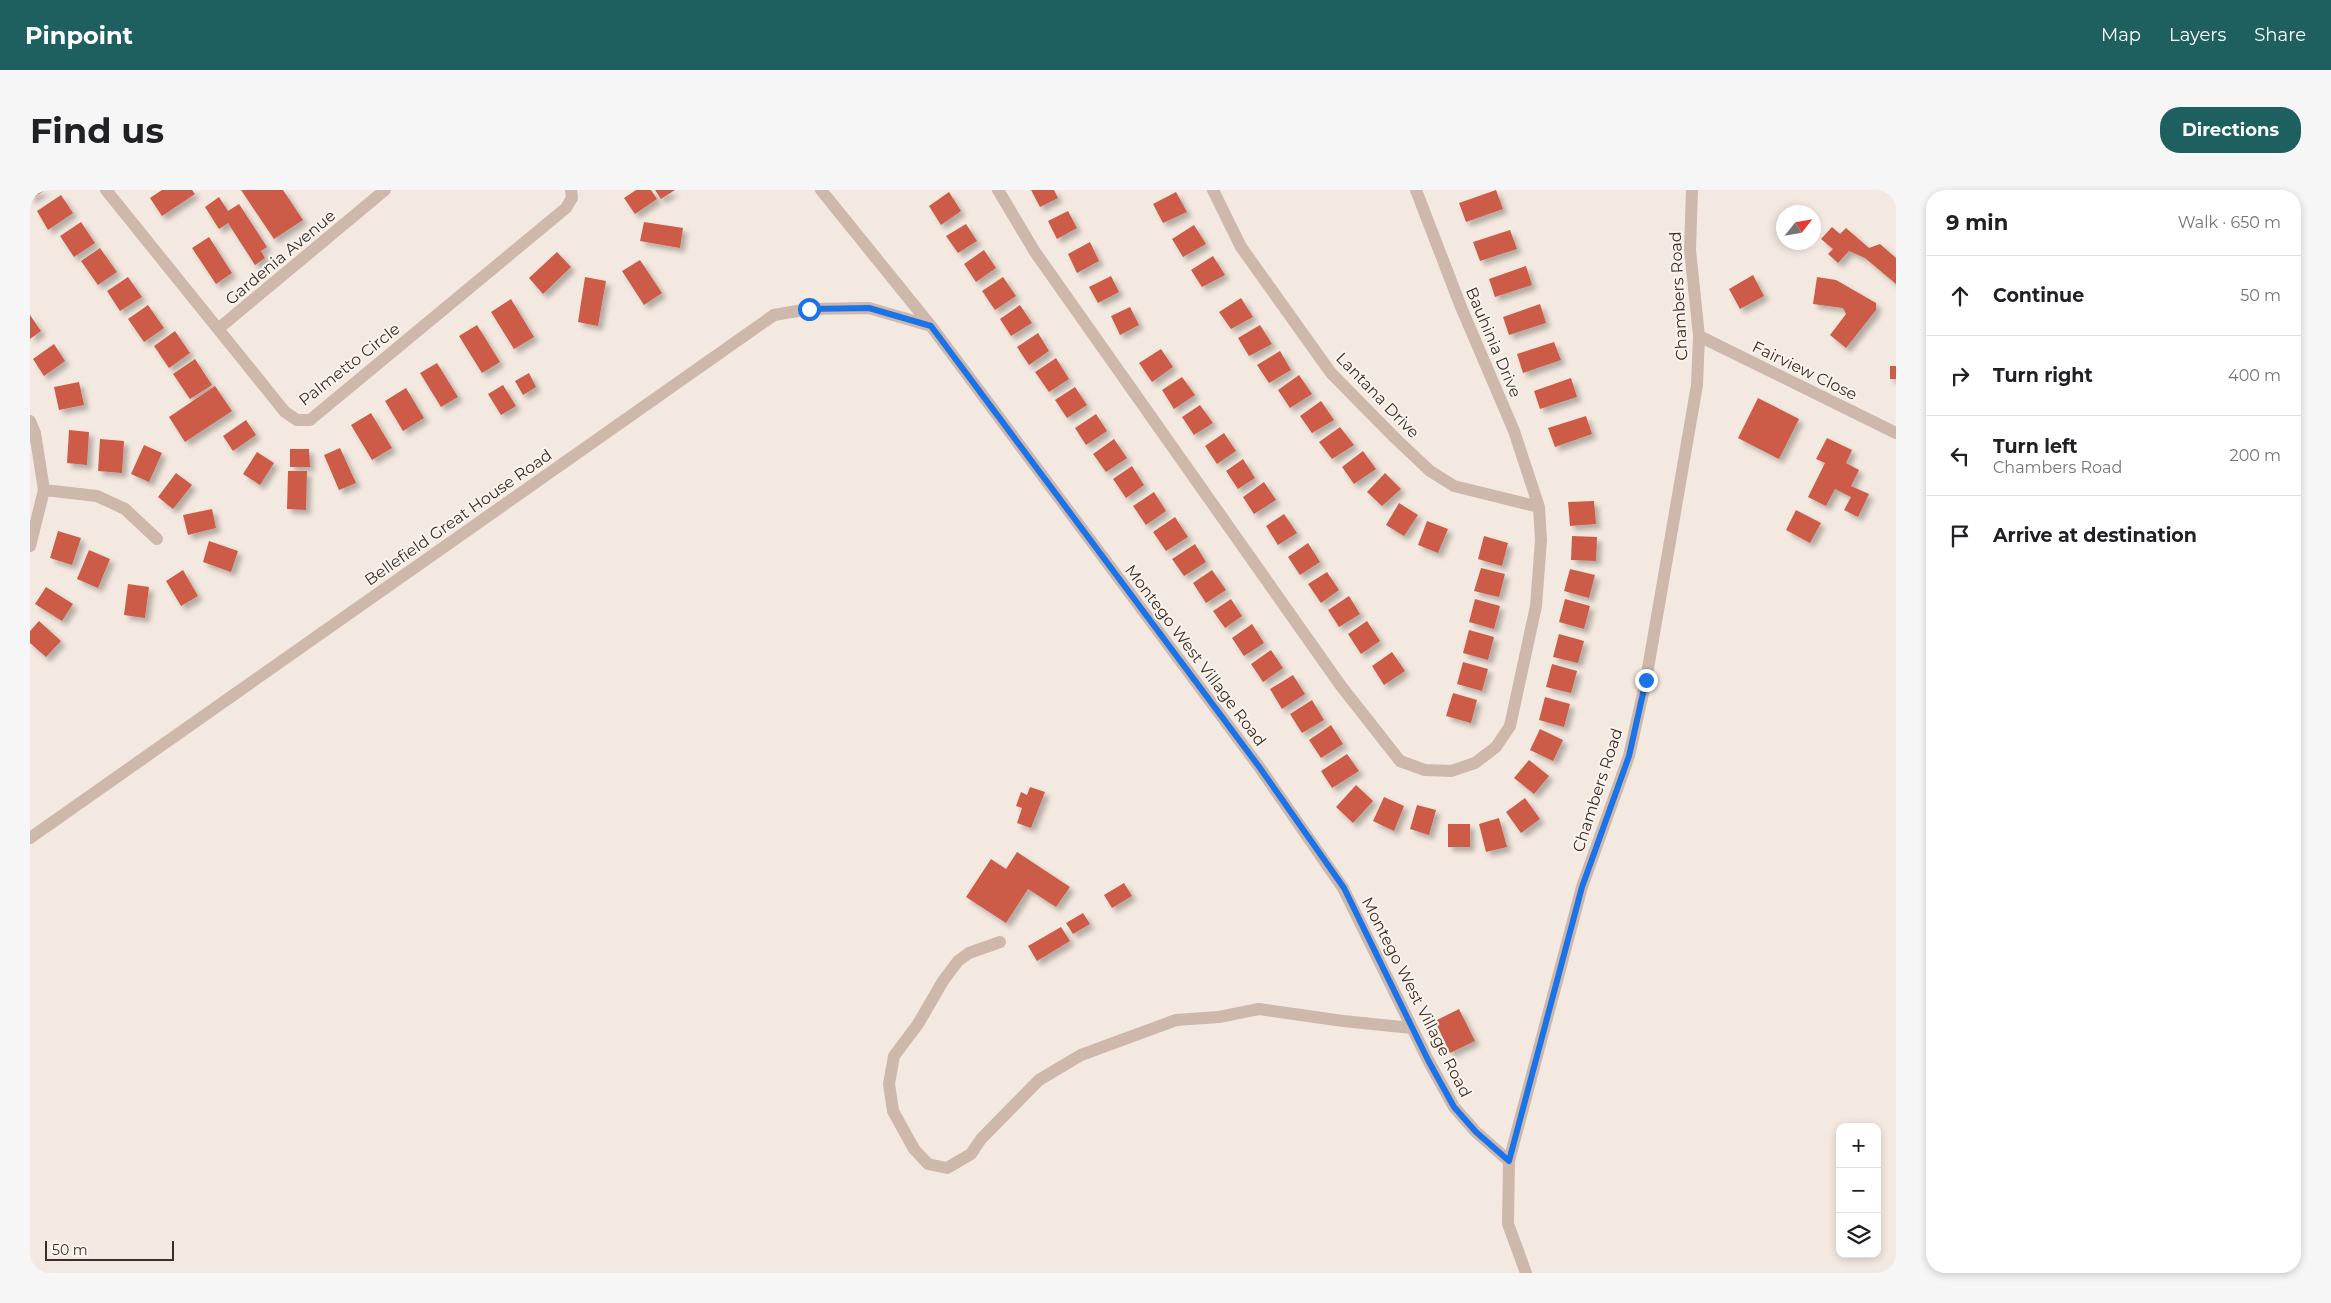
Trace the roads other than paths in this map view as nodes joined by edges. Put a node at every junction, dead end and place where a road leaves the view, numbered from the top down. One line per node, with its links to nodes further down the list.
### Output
1 (106, 190): 10 (street, Palmetto Circle)
2 (385, 190): 10 (street, Gardenia Avenue)
3 (571, 190): 10 (street, Palmetto Circle)
4 (821, 190): 9 (street, Montego West Village Road)
5 (998, 190): 15 (street, Bauhinia Drive)
6 (1213, 190): 15 (street, Lantana Drive)
7 (1416, 190): 15 (street, Bauhinia Drive)
8 (1692, 190): 11 (street, Chambers Road)
9 (931, 326): 18 (street, Bellefield Great House Road); 20 (street, Montego West Village Road)
10 (218, 329)
11 (1699, 336): 13 (street, Fairview Close); 21 (street, Chambers Road)
12 (30, 421): 14 (street)
13 (1896, 433)
14 (44, 490): 16 (street); 17 (street)
15 (1539, 507)
16 (157, 539)
17 (30, 546)
18 (30, 838)
19 (1000, 942): 20 (street)
20 (1412, 1028): 21 (street, Montego West Village Road)
21 (1509, 1161): 22 (street, Chambers Road)
22 (1526, 1273)

